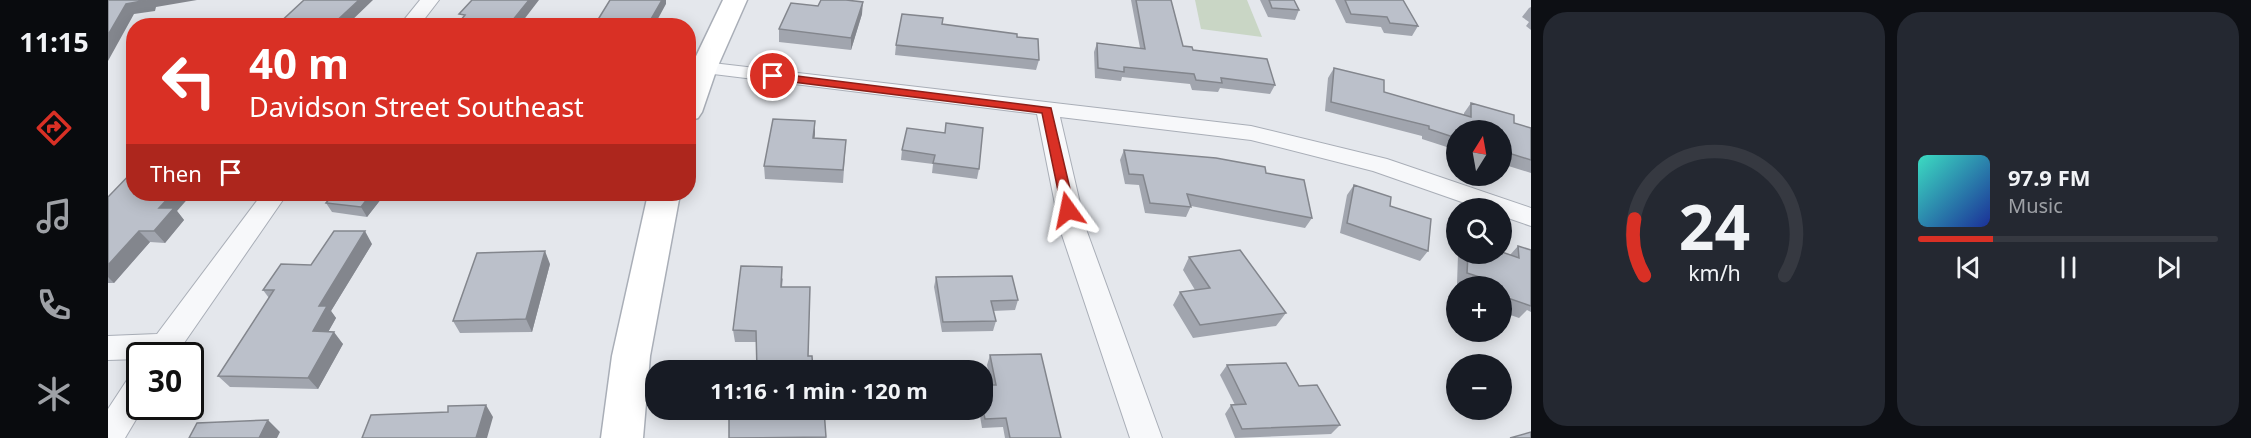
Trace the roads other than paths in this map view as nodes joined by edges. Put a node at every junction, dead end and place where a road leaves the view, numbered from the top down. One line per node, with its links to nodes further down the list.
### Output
1 (430, 0): 3 (street)
2 (735, 0): 4 (street)
3 (415, 18)
4 (704, 68): 5 (street); 6 (street)
5 (696, 90)
6 (1047, 110): 9 (street); 16 (street)
7 (269, 201): 10 (street)
8 (663, 201): 15 (street)
9 (1531, 217)
10 (167, 342)
11 (108, 348): 12 (street)
12 (126, 349)
13 (126, 408): 14 (street)
14 (108, 437)
15 (622, 438)
16 (1146, 438)

